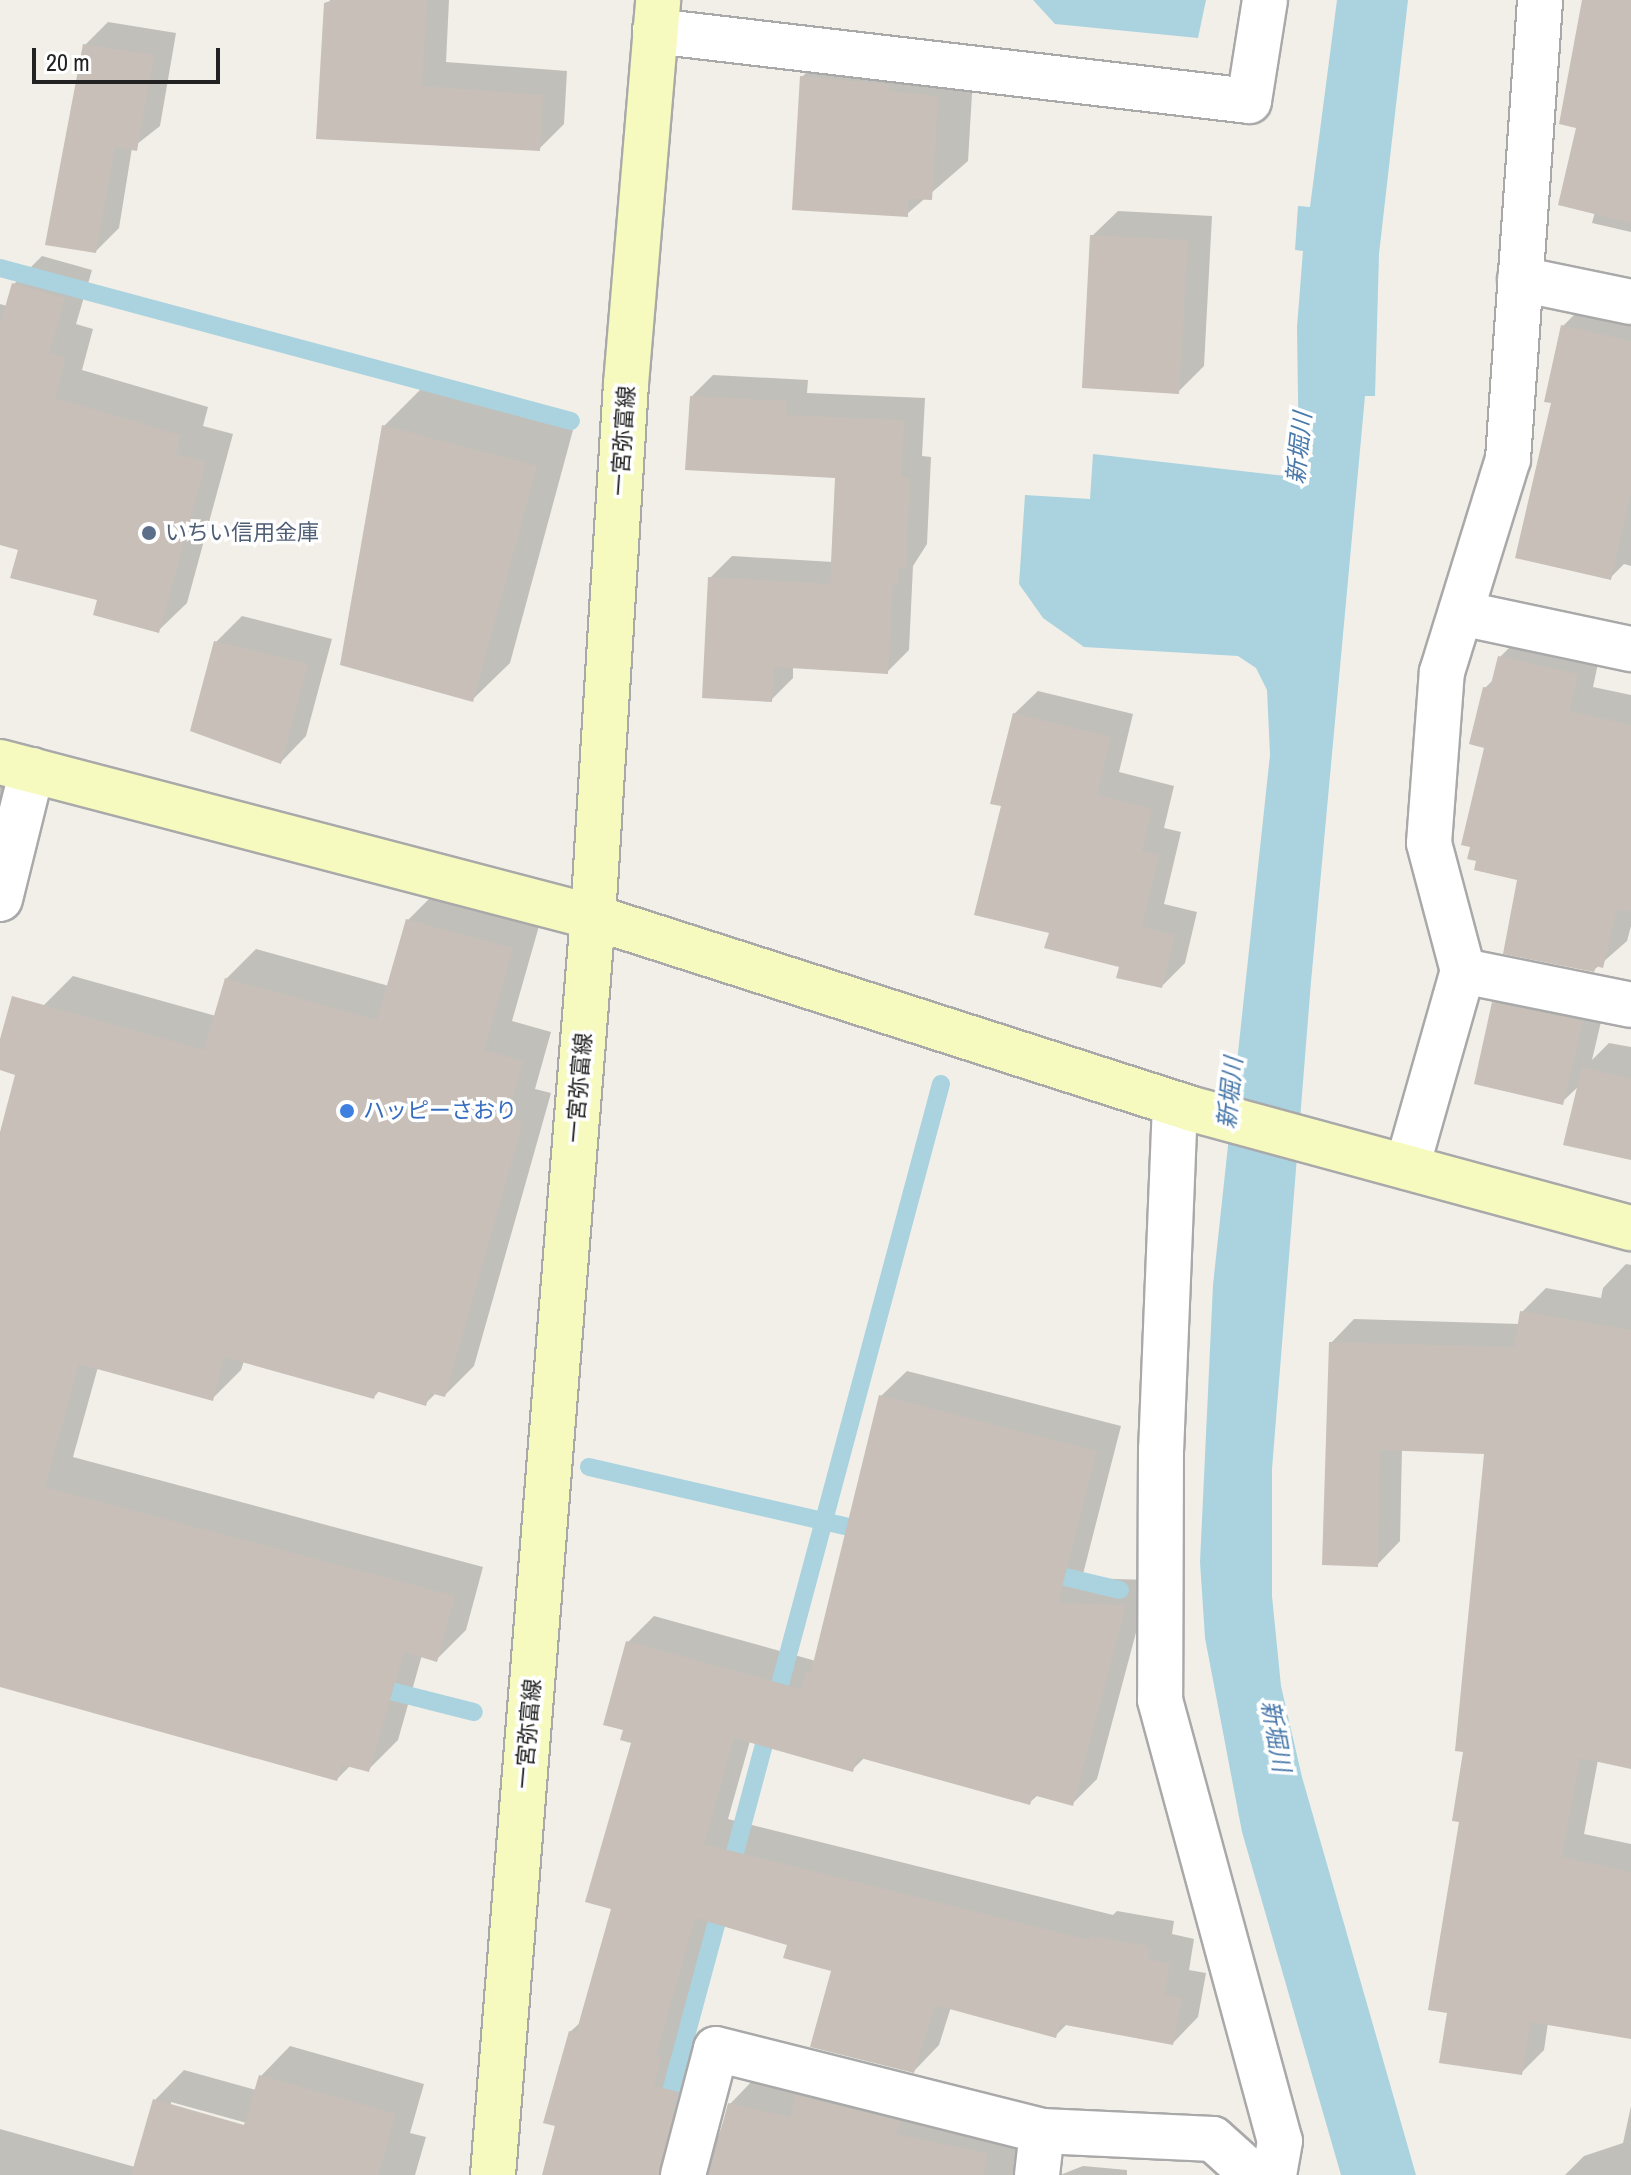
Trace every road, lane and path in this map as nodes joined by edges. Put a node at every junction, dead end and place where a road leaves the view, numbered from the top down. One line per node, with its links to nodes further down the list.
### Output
1 (1265, 0): 3 (street)
2 (1540, 0): 4 (street)
3 (657, 16): 10 (main road, 一宮弥富線)
4 (1520, 279): 5 (street); 6 (street)
5 (1631, 302)
6 (1461, 613): 7 (street); 11 (street)
7 (1631, 649)
8 (16, 766): 9 (street); 10 (main road)
9 (0, 899)
10 (593, 917): 13 (main road); 17 (main road, 一宮弥富線)
11 (1463, 971): 12 (street); 14 (street)
12 (1631, 1005)
13 (1184, 1106): 14 (main road); 21 (street)
14 (1407, 1167): 15 (main road)
15 (1631, 1228)
16 (1042, 2131): 18 (street); 19 (street); 20 (street)
17 (493, 2175)
18 (683, 2175)
19 (1037, 2175)
20 (1253, 2175)
21 (1274, 2175)

